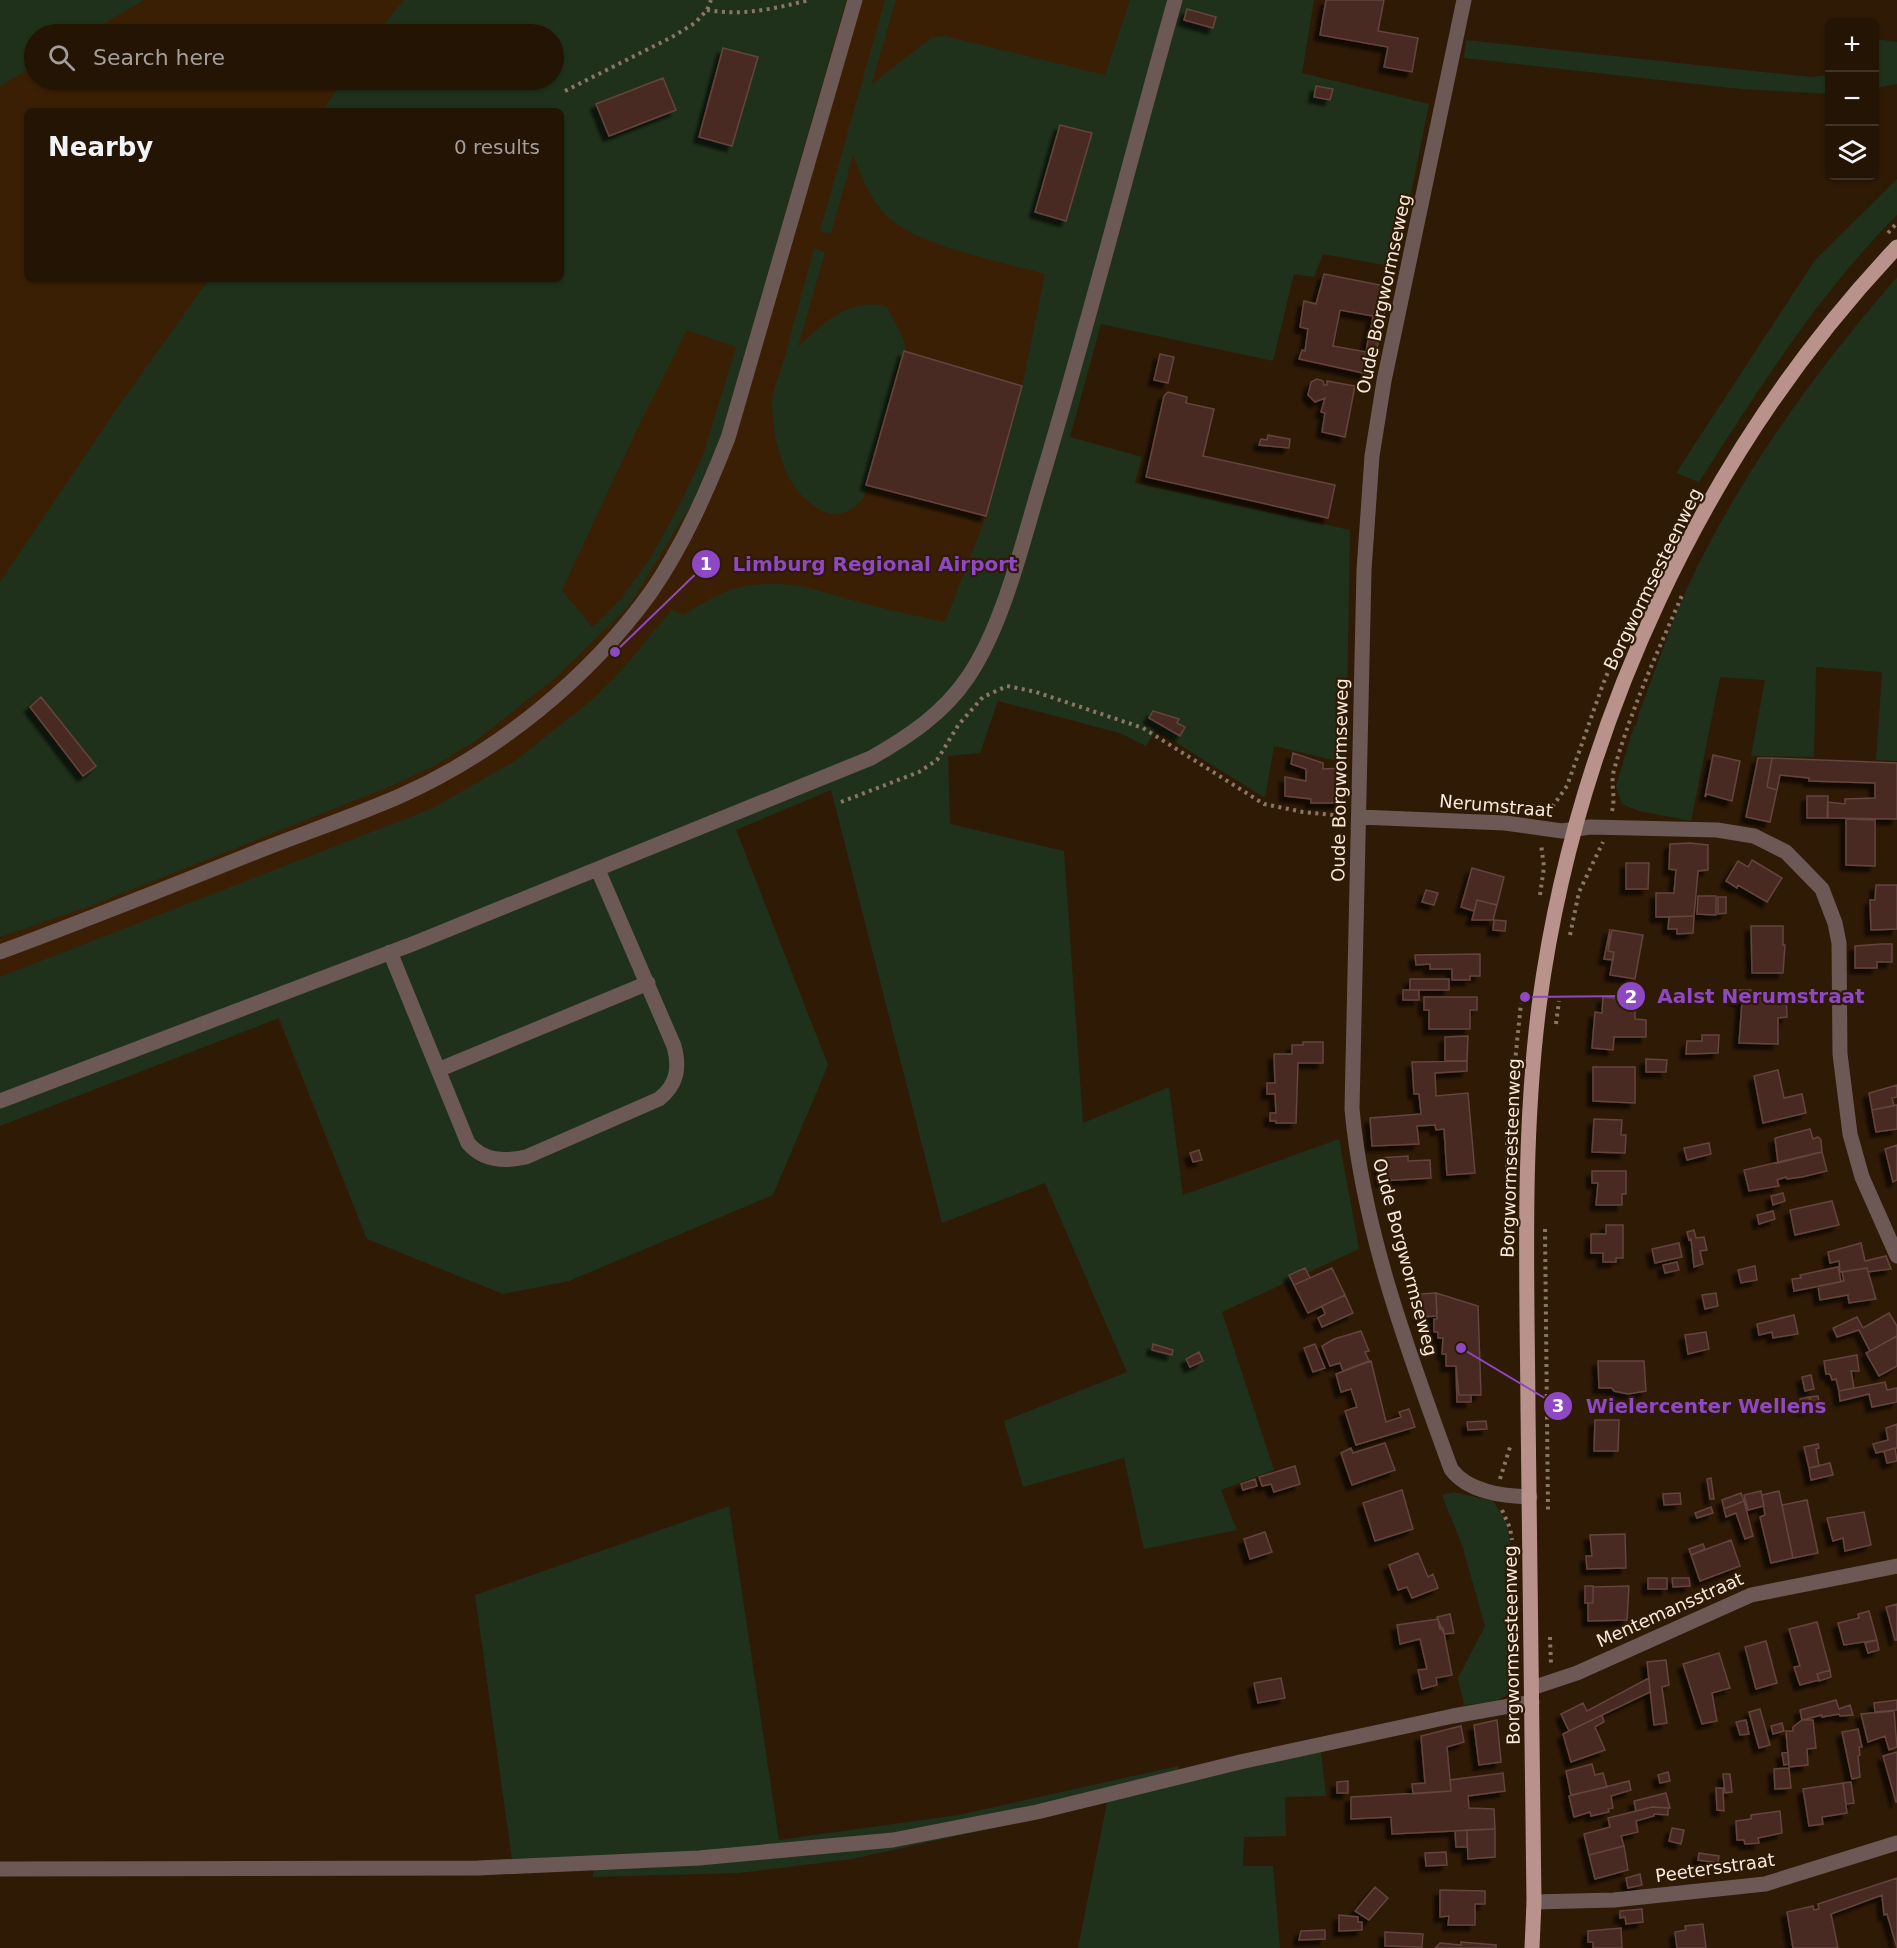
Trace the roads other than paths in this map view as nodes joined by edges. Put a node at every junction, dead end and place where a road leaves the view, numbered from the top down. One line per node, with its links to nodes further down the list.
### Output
1 (855, 0): 8 (street)
2 (1175, 0): 7 (street)
3 (1464, 0): 5 (street, Oude Borgwormseweg)
4 (1897, 247): 6 (main road, Borgwormsesteenweg)
5 (1359, 817): 6 (street, Nerumstraat); 14 (street, Oude Borgwormseweg)
6 (1576, 830): 13 (street, Nerumstraat); 14 (main road, Borgwormsesteenweg)
7 (598, 870): 9 (street); 10 (street)
8 (0, 952)
9 (390, 952): 11 (street); 12 (street)
10 (648, 983): 11 (street); 11 (street)
11 (438, 1070)
12 (0, 1101)
13 (1897, 1256)
14 (1530, 1497): 16 (main road, Borgwormsesteenweg)
15 (1897, 1566): 16 (street, Mentemansstraat)
16 (1532, 1695): 18 (street, Mentemansstraat); 19 (main road, Borgwormsesteenweg)
17 (1897, 1844): 19 (street, Peetersstraat)
18 (0, 1869)
19 (1534, 1902): 20 (main road, Borgwormsesteenweg)
20 (1532, 1948)

